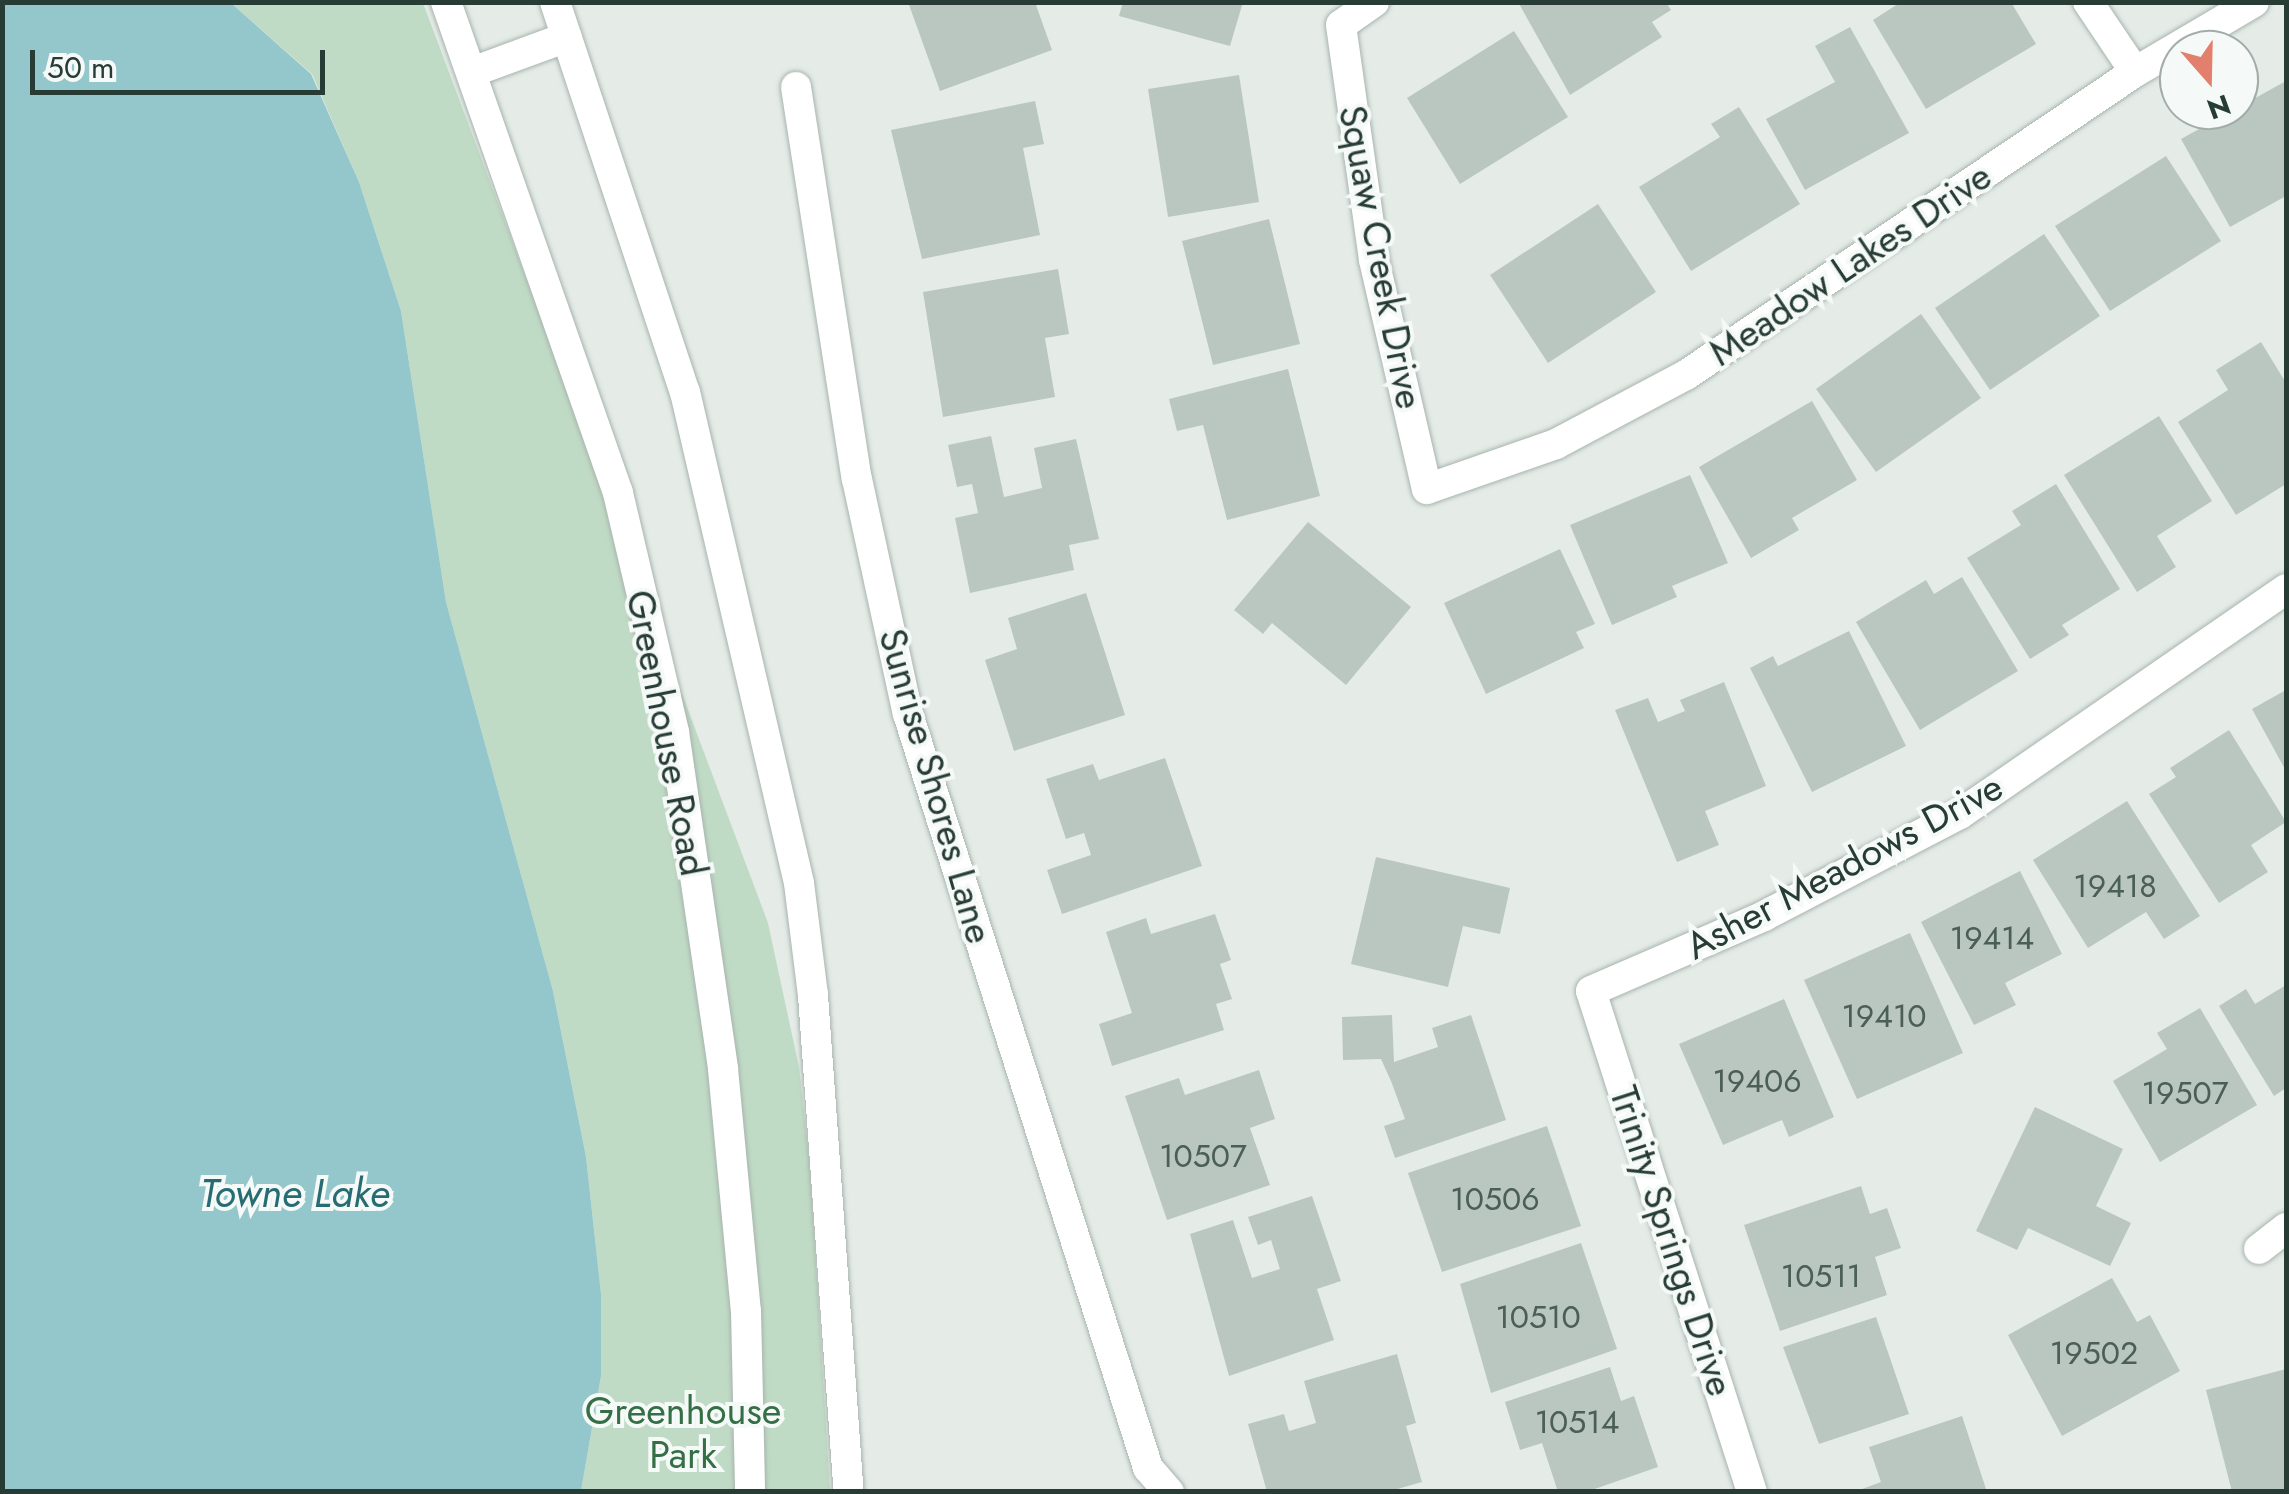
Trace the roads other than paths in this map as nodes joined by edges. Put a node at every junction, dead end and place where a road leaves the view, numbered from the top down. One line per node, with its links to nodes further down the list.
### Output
1 (446, 2): 7 (street, Greenhouse Road)
2 (555, 2): 6 (street)
3 (1374, 2): 10 (street, Squaw Creek Drive)
4 (2088, 2): 8 (street)
5 (2254, 2): 8 (street, Meadow Lakes Drive)
6 (568, 37): 7 (street); 17 (street)
7 (472, 72): 16 (street, Greenhouse Road)
8 (2135, 72): 10 (street, Meadow Lakes Drive)
9 (796, 86): 15 (street, Sunrise Shores Lane)
10 (1427, 488)
11 (2286, 589): 12 (street, Asher Meadows Drive)
12 (1591, 990): 19 (street, Trinity Springs Drive)
13 (2286, 1228): 14 (street)
14 (2259, 1248)
15 (1143, 1480): 18 (street, Sunrise Shores Lane)
16 (750, 1492)
17 (848, 1492)
18 (1169, 1492)
19 (1752, 1492)

